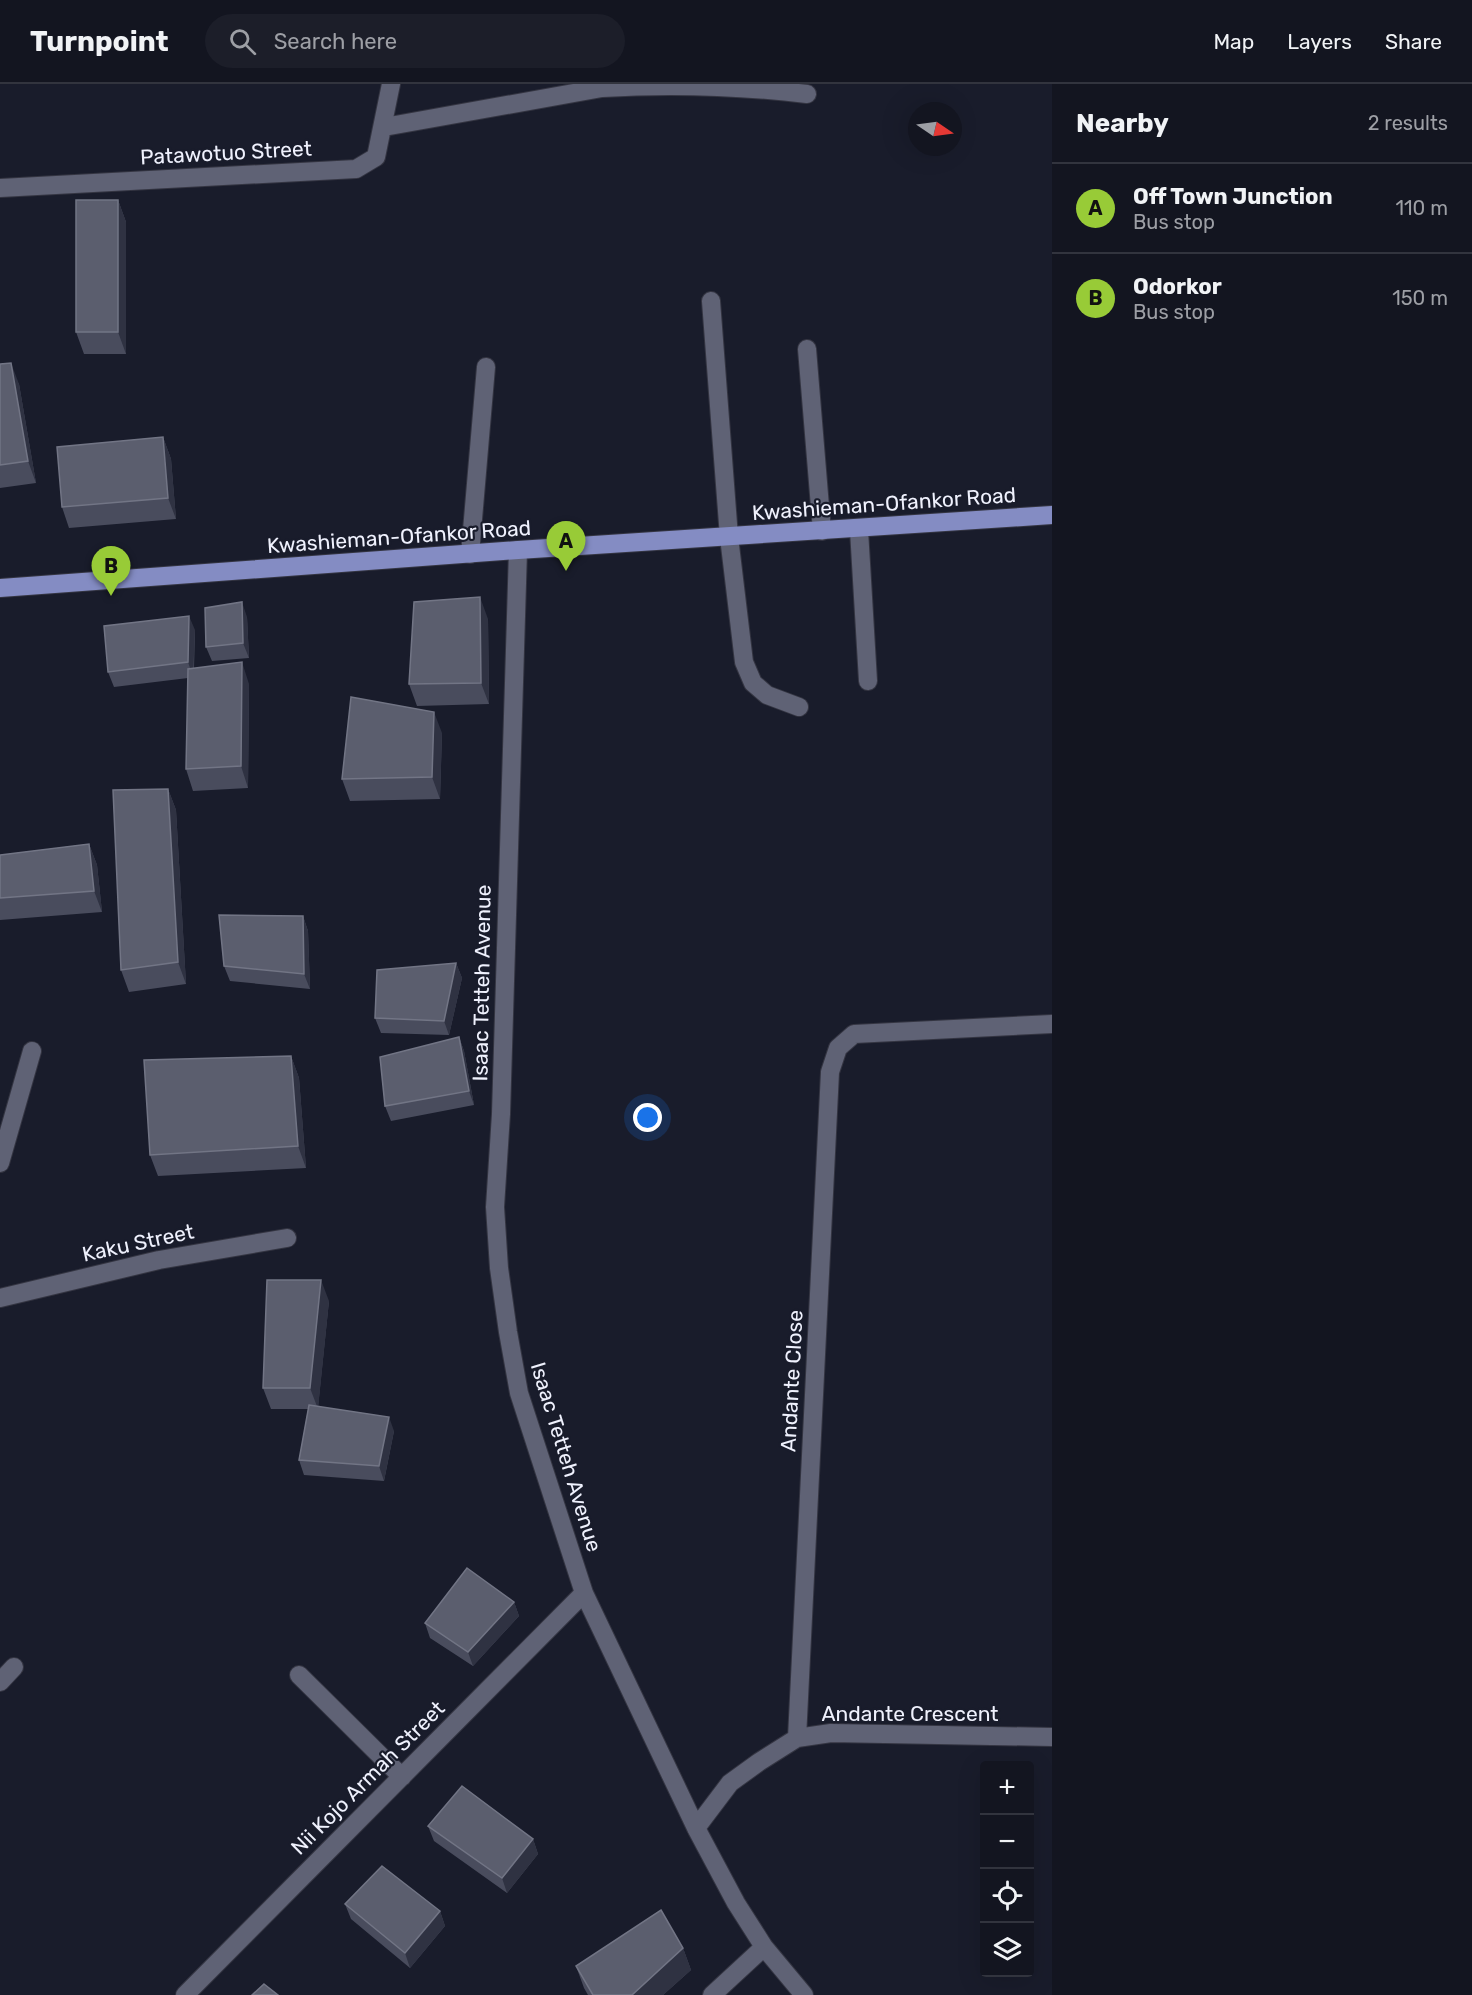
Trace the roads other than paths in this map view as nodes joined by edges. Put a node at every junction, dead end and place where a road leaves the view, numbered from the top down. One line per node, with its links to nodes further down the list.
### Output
1 (391, 84): 3 (street, Patawotuo Street)
2 (807, 94): 3 (street)
3 (384, 127): 4 (street, Patawotuo Street)
4 (0, 188)
5 (711, 301): 11 (street)
6 (807, 349): 10 (street)
7 (486, 368): 13 (street)
8 (1052, 515): 9 (main road, Kwashieman-Ofankor Road)
9 (859, 530): 10 (main road, Kwashieman-Ofankor Road); 15 (street)
10 (822, 531): 11 (main road, Kwashieman-Ofankor Road)
11 (729, 537): 12 (main road, Kwashieman-Ofankor Road); 16 (street)
12 (518, 550): 13 (main road, Kwashieman-Ofankor Road); 22 (street, Isaac Tetteh Avenue)
13 (470, 554): 14 (main road, Kwashieman-Ofankor Road)
14 (0, 588)
15 (868, 681)
16 (799, 707)
17 (1052, 1024): 27 (street, Andante Close)
18 (32, 1051): 19 (street)
19 (0, 1163)
20 (287, 1238): 21 (street, Kaku Street)
21 (0, 1298)
22 (584, 1593): 28 (street, Nii Kojo Armah Street); 29 (street, Isaac Tetteh Avenue)
23 (14, 1667): 25 (street)
24 (299, 1675): 28 (street)
25 (0, 1682)
26 (1052, 1737): 27 (street, Andante Crescent)
27 (797, 1738): 29 (street, Andante Crescent)
28 (402, 1776): 31 (street, Nii Kojo Armah Street)
29 (696, 1828): 30 (street, Isaac Tetteh Avenue)
30 (764, 1947): 32 (street); 33 (street, Isaac Tetteh Avenue)
31 (185, 1995)
32 (712, 1995)
33 (804, 1995)

